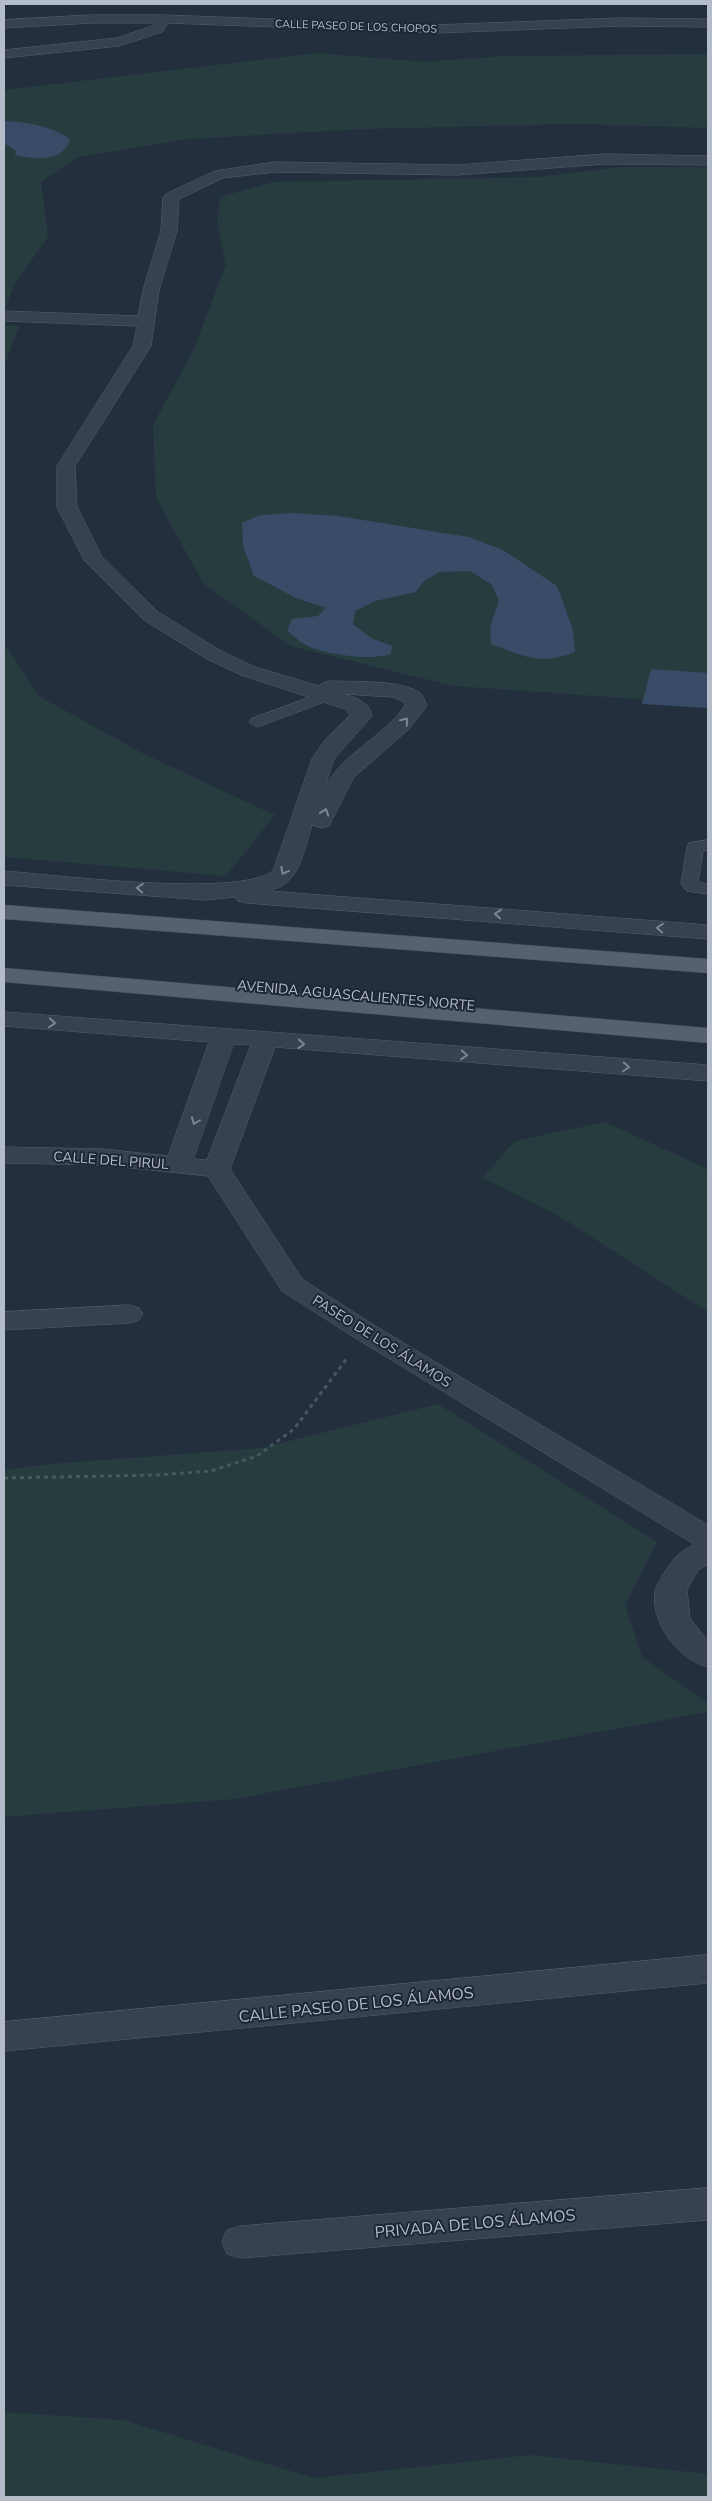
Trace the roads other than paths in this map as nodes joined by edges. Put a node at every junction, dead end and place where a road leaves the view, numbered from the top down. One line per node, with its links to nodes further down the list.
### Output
1 (164, 19): 2 (street, CALLE PASEO DE LOS CHOPOS); 3 (street, CALLE PASEO DE LOS CHOPOS); 4 (street)
2 (708, 23)
3 (4, 24)
4 (4, 54)
5 (708, 161): 7 (street)
6 (4, 316): 7 (street)
7 (146, 321): 8 (street)
8 (273, 679): 9 (street); 16 (street, one-way to 8)
9 (326, 696): 10 (lane); 14 (street, one-way to 14)
10 (257, 722)
11 (708, 845): 13 (lane)
12 (4, 878): 14 (street, one-way to 12)
13 (708, 889)
14 (188, 891): 16 (street)
15 (4, 912): 20 (main road)
16 (466, 912): 18 (street, one-way to 16)
17 (4, 919): 21 (main road)
18 (708, 932)
19 (4, 966): 24 (main road, AVENIDA AGUASCALIENTES NORTE)
20 (708, 966)
21 (708, 972)
22 (4, 975): 25 (main road)
23 (4, 1019): 26 (street, one-way to 26)
24 (708, 1024)
25 (708, 1036)
26 (223, 1038): 27 (street); 30 (street, one-way to 30)
27 (265, 1041): 28 (street, one-way to 28); 31 (street)
28 (708, 1073)
29 (4, 1155): 30 (street, CALLE DEL PIRUL)
30 (178, 1165): 31 (street, CALLE DEL PIRUL)
31 (217, 1169): 34 (street, PASEO DE LOS ÁLAMOS)
32 (129, 1314): 33 (street)
33 (4, 1321)
34 (708, 1539)
35 (708, 1550): 36 (street)
36 (708, 1656)
37 (708, 1970): 38 (street, CALLE PASEO DE LOS ÁLAMOS)
38 (4, 2038)
39 (708, 2204): 40 (street, PRIVADA DE LOS ÁLAMOS)
40 (241, 2242)

